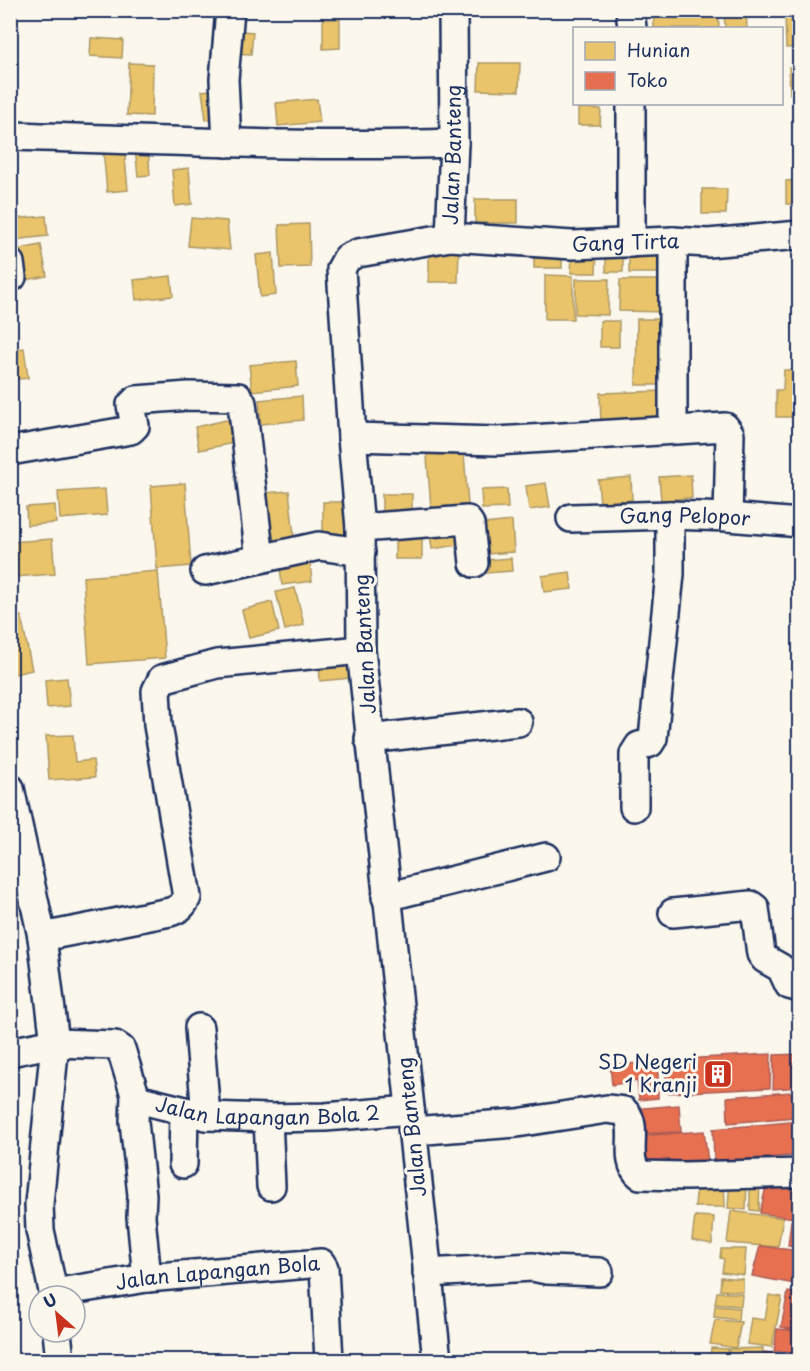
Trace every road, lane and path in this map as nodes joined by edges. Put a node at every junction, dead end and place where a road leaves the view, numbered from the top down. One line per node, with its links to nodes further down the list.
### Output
1 (230, 10): 7 (street)
2 (453, 10): 8 (street, Jalan Banteng)
3 (630, 10): 4 (street)
4 (632, 27)
5 (632, 105): 12 (street)
6 (10, 136): 7 (street)
7 (227, 143): 8 (street)
8 (454, 143): 10 (street, Jalan Banteng)
9 (800, 235): 11 (street, Gang Tirta)
10 (450, 237): 12 (street, Gang Tirta); 14 (street, Jalan Banteng)
11 (673, 241): 12 (street, Gang Tirta); 13 (street)
12 (631, 243)
13 (673, 430): 14 (street); 17 (street)
14 (352, 437): 20 (street, Jalan Banteng)
15 (10, 451): 21 (street)
16 (670, 515): 17 (street, Gang Pelopor); 18 (street, Gang Pelopor); 28 (street)
17 (728, 517): 19 (street, Gang Pelopor)
18 (572, 518)
19 (800, 523)
20 (361, 540): 21 (street); 22 (street); 24 (street, Jalan Banteng)
21 (260, 559): 23 (street)
22 (474, 563)
23 (205, 571)
24 (361, 650): 26 (street, Jalan Banteng); 33 (street)
25 (518, 722): 26 (street)
26 (369, 739): 31 (street, Jalan Banteng)
27 (10, 788): 29 (street)
28 (634, 807)
29 (16, 838): 33 (street)
30 (546, 858): 31 (street)
31 (386, 897): 41 (street, Jalan Banteng)
32 (673, 913): 34 (street)
33 (42, 937): 36 (street)
34 (800, 988)
35 (199, 1028): 39 (street)
36 (55, 1043): 37 (street); 38 (street, Jalan Lapangan Bola 2); 48 (street)
37 (10, 1052)
38 (135, 1095): 39 (street, Jalan Lapangan Bola 2); 47 (street)
39 (195, 1114): 40 (street, Jalan Lapangan Bola 2); 42 (street)
40 (268, 1118): 41 (street, Jalan Lapangan Bola 2); 44 (street)
41 (411, 1120): 43 (street, Jalan Lapangan Bola 2); 46 (street, Jalan Banteng)
42 (183, 1164)
43 (800, 1173)
44 (271, 1186)
45 (599, 1272): 46 (street)
46 (427, 1273): 53 (street, Jalan Banteng)
47 (147, 1278): 49 (street, Jalan Lapangan Bola); 52 (street, Jalan Lapangan Bola)
48 (52, 1284)
49 (87, 1288)
50 (58, 1344): 51 (street)
51 (60, 1360)
52 (329, 1360)
53 (437, 1360)

